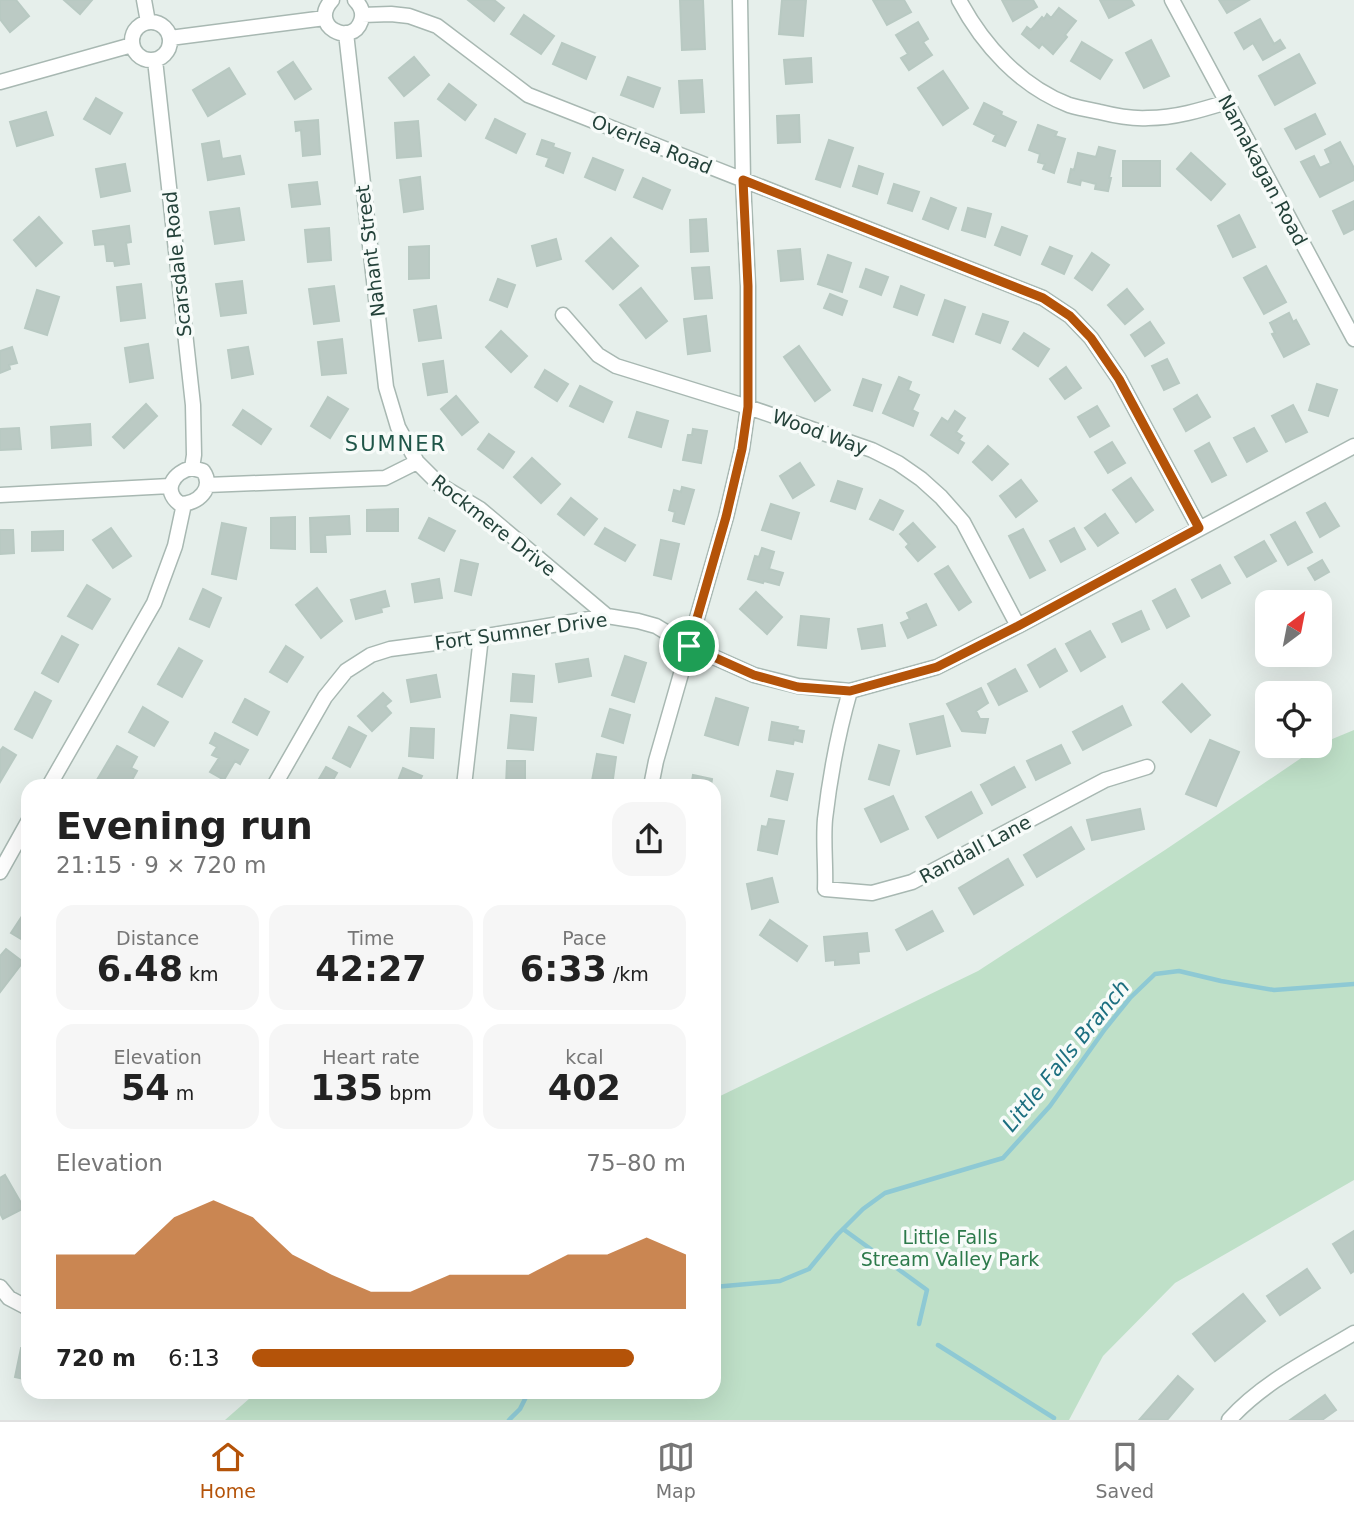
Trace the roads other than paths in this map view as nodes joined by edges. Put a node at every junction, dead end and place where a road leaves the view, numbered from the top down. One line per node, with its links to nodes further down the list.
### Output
1 (144, 0): 9 (street)
2 (332, 0): 8 (street)
3 (355, 0): 7 (street)
4 (740, 0): 16 (street)
5 (959, 0): 15 (street)
6 (1172, 0): 15 (street, Namakagan Road)
7 (362, 15): 10 (street); 16 (street, Overlea Road)
8 (325, 18): 10 (street); 11 (street)
9 (148, 22): 11 (street); 12 (street)
10 (346, 33): 21 (street, Nahant Street)
11 (170, 38): 13 (street)
12 (132, 45): 13 (street); 14 (street)
13 (155, 60): 22 (street, Scarsdale Road)
14 (0, 82)
15 (1227, 102): 18 (street, Namakagan Road)
16 (743, 180): 19 (street); 27 (street, Overlea Road)
17 (564, 315): 19 (street, Wood Way)
18 (1354, 339)
19 (748, 407): 29 (street, Wood Way); 31 (street)
20 (1354, 446): 27 (street, Fort Sumner Drive)
21 (417, 462): 23 (street, Rockmere Drive); 28 (street, Rockmere Drive)
22 (192, 468): 23 (street); 24 (street)
23 (207, 485): 26 (street)
24 (170, 486): 25 (street); 26 (street)
25 (0, 495)
26 (184, 504): 34 (street)
27 (1199, 528): 29 (street, Fort Sumner Drive)
28 (607, 616): 30 (street, Fort Sumner Drive); 31 (street, Fort Sumner Drive)
29 (1018, 626): 32 (street, Fort Sumner Drive)
30 (481, 637): 35 (street, Fort Sumner Drive); 36 (street)
31 (689, 646): 32 (street, Fort Sumner Drive); 37 (street)
32 (850, 691): 33 (street, Randall Lane)
33 (1147, 766)
34 (53, 779)
35 (278, 779)
36 (465, 779)
37 (652, 779)
38 (21, 834): 39 (street)
39 (0, 872)
40 (0, 1287): 41 (street)
41 (21, 1304)
42 (1354, 1333): 43 (street)
43 (1228, 1420)

